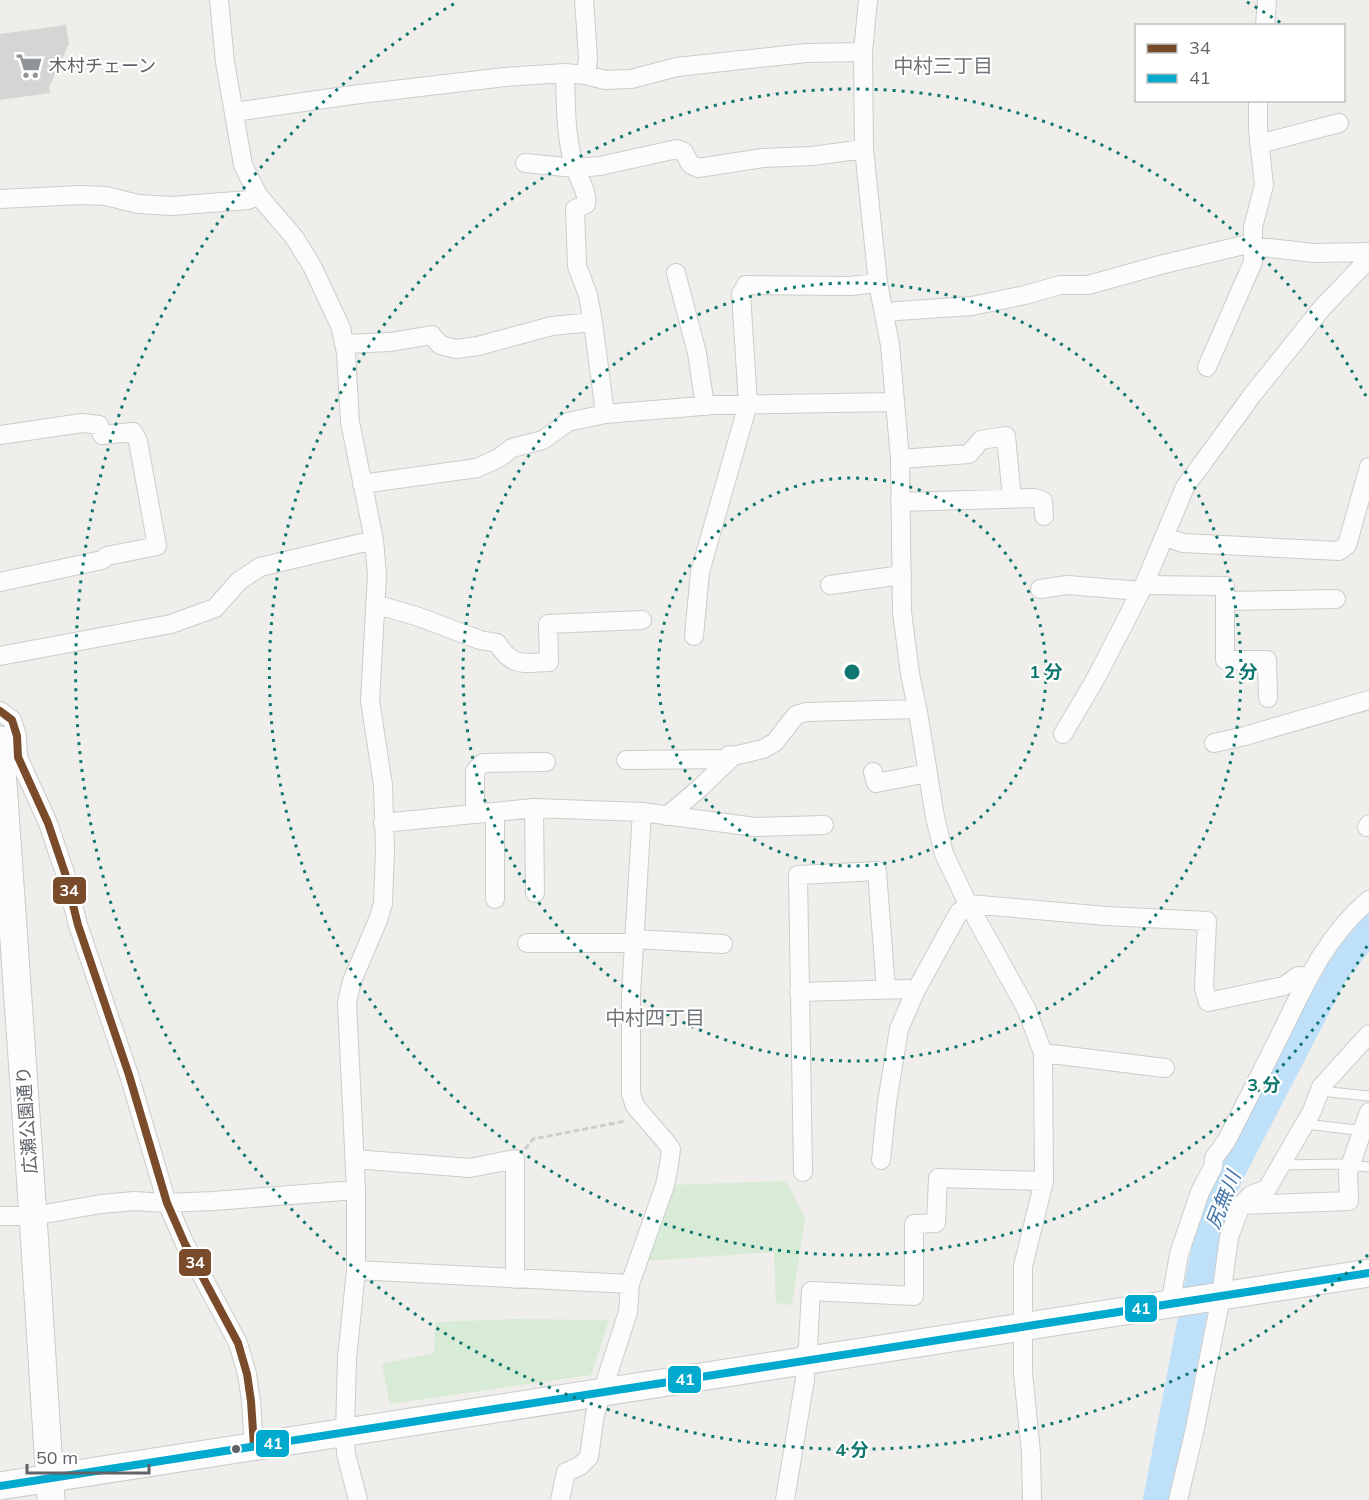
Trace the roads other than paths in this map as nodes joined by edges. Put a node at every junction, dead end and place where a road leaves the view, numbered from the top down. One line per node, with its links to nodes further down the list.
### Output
1 (219, 0): 10 (street)
2 (585, 0): 8 (street)
3 (868, 0): 6 (street)
4 (1267, 0): 5 (street)
5 (1265, 24)
6 (863, 52): 8 (street); 13 (street)
7 (565, 73): 8 (street); 10 (street); 15 (street)
8 (586, 75)
9 (1258, 102): 12 (street)
10 (234, 112): 16 (street)
11 (1339, 123): 12 (street)
12 (1259, 144): 18 (street)
13 (864, 150): 15 (street); 22 (street)
14 (525, 163): 15 (street)
15 (575, 168): 24 (street)
16 (258, 195): 17 (street); 25 (street)
17 (0, 199)
18 (1254, 246): 19 (street); 23 (street); 26 (street)
19 (1369, 252)
20 (1369, 259): 38 (street)
21 (676, 273): 29 (street)
22 (878, 283): 23 (street); 28 (street)
23 (884, 314): 27 (street)
24 (593, 322): 25 (street); 30 (street)
25 (344, 344): 34 (street)
26 (1207, 367)
27 (894, 402): 28 (street); 32 (street)
28 (748, 404): 29 (street); 49 (street)
29 (705, 405): 30 (street)
30 (605, 414): 34 (street)
31 (0, 435): 41 (street)
32 (900, 459): 35 (street); 36 (street)
33 (1369, 467): 38 (street)
34 (362, 484): 39 (street)
35 (1012, 498): 36 (street); 37 (street)
36 (900, 502): 40 (street)
37 (1044, 516)
38 (1166, 537): 44 (street)
39 (374, 540): 47 (street); 50 (street)
40 (902, 575): 42 (street); 53 (street)
41 (0, 582)
42 (830, 585)
43 (1040, 588): 44 (street)
44 (1142, 588): 46 (street); 55 (street)
45 (1336, 599): 46 (street)
46 (1225, 602): 51 (street)
47 (375, 604): 48 (street); 68 (street)
48 (642, 620)
49 (694, 636)
50 (0, 656)
51 (1268, 698)
52 (1369, 700): 57 (street)
53 (917, 709): 58 (street); 62 (street)
54 (0, 711): 97 (street)
55 (1063, 734)
56 (0, 740): 100 (street, 広瀬公園通り)
57 (1214, 743)
58 (729, 752): 59 (street); 67 (street)
59 (626, 760)
60 (546, 762): 66 (street)
61 (873, 772): 62 (street)
62 (928, 773): 73 (street)
63 (534, 808): 64 (street); 65 (street); 70 (street)
64 (495, 812): 66 (street); 71 (street)
65 (642, 812): 67 (street); 74 (street)
66 (476, 814): 68 (street)
67 (667, 816): 69 (street)
68 (383, 823): 89 (street)
69 (824, 825)
70 (535, 893)
71 (495, 899)
72 (1369, 900): 77 (street)
73 (969, 904): 77 (street); 79 (street); 82 (street)
74 (635, 936): 75 (street); 76 (street); 104 (street)
75 (723, 939)
76 (527, 944)
77 (1308, 977): 106 (street)
78 (886, 990): 79 (street); 80 (street); 80 (street)
79 (915, 992): 90 (street)
80 (799, 993): 94 (street)
81 (1369, 1034): 84 (street)
82 (1043, 1053): 83 (street); 95 (street)
83 (1165, 1068)
84 (1320, 1091): 85 (lane); 87 (street)
85 (1369, 1096)
86 (1369, 1112): 88 (street)
87 (1305, 1124): 88 (lane); 91 (street)
88 (1366, 1131): 92 (street)
89 (354, 1158): 96 (street); 103 (street)
90 (881, 1160)
91 (1281, 1165): 92 (lane); 98 (street)
92 (1350, 1166): 93 (lane); 98 (street)
93 (1369, 1167)
94 (803, 1172)
95 (1044, 1181): 107 (street); 108 (street)
96 (356, 1190): 97 (street); 101 (street)
97 (168, 1203): 100 (street); 111 (street)
98 (1241, 1205): 105 (street)
99 (0, 1216): 100 (street)
100 (33, 1216): 113 (street, 広瀬公園通り)
101 (356, 1270): 103 (street); 110 (street)
102 (1369, 1273): 105 (street)
103 (515, 1279): 104 (street)
104 (630, 1284): 109 (street)
105 (1216, 1297): 106 (street); 118 (street)
106 (1173, 1304): 107 (street)
107 (1023, 1326): 108 (street); 117 (street)
108 (804, 1360): 109 (street); 116 (street)
109 (601, 1394): 110 (street); 115 (street)
110 (345, 1432): 111 (street); 114 (street)
111 (254, 1446): 113 (street)
112 (0, 1486): 113 (street)
113 (50, 1489)
114 (358, 1500)
115 (560, 1500)
116 (785, 1500)
117 (1032, 1500)
118 (1178, 1500)

